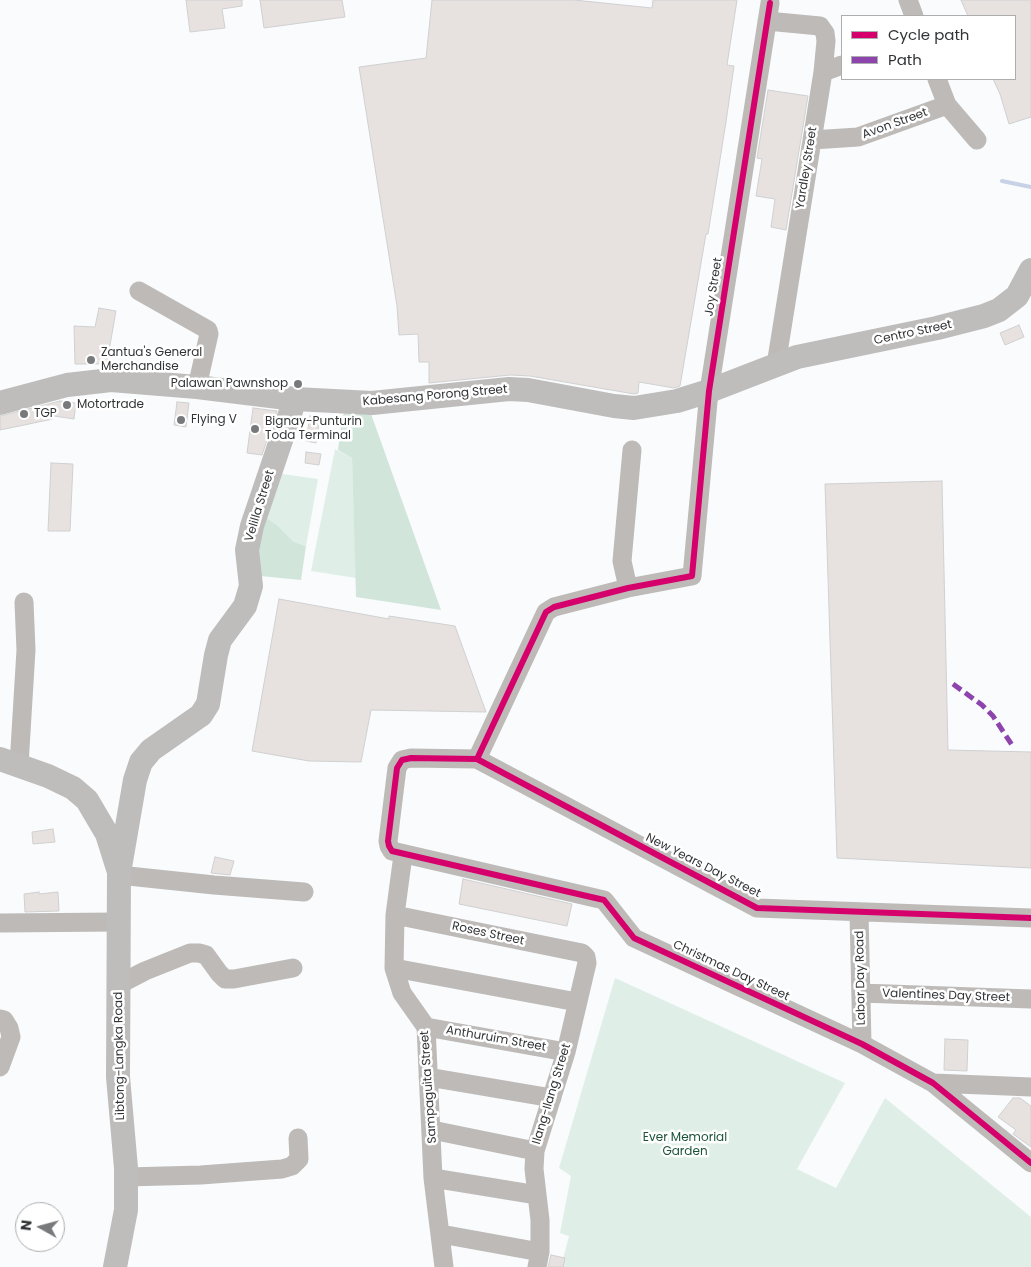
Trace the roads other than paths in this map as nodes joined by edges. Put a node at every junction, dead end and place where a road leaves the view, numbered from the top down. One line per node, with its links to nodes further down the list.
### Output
1 (908, 0): 3 (street)
2 (768, 12): 5 (street, Yardley Street); 14 (street, Joy Street)
3 (914, 15)
4 (841, 65): 5 (street)
5 (822, 72): 8 (street, Yardley Street)
6 (937, 80): 7 (street)
7 (947, 105): 8 (street, Avon Street); 9 (street)
8 (812, 140): 12 (street, Yardley Street)
9 (977, 140)
10 (1031, 270): 12 (main road, Centro Street)
11 (139, 291): 13 (street)
12 (776, 365): 14 (main road, Kabesang Porong Street)
13 (197, 387): 15 (main road, Kabesang Porong Street); 16 (main road, Kabesang Porong Street)
14 (709, 391): 15 (main road, Kabesang Porong Street); 18 (street, Joy Street)
15 (295, 399): 23 (main road, Velilla Street)
16 (0, 402)
17 (632, 450): 18 (street)
18 (628, 588): 20 (street)
19 (24, 602): 21 (street)
20 (477, 759): 22 (street); 25 (street, New Years Day Street)
21 (10, 762): 23 (main road)
22 (403, 855): 26 (street, Sampaguita Street); 39 (street, Christmas Day Street)
23 (119, 874): 24 (street); 28 (main road, Libtong-Langka Road)
24 (304, 892)
25 (859, 913): 27 (street, New Years Day Street); 34 (street, Labor Day Road)
26 (395, 915): 30 (street, Roses Street); 32 (street, Sampaguita Street)
27 (1031, 918)
28 (118, 922): 29 (street); 33 (main road, Libtong-Langka Road)
29 (0, 923)
30 (582, 953): 36 (street, Ilang-Ilang Street)
31 (293, 968): 33 (street)
32 (394, 968): 36 (street); 38 (street, Sampaguita Street)
33 (118, 985): 50 (main road, Libtong-Langka Road)
34 (861, 993): 35 (street, Valentines Day Street); 39 (street, Labor Day Road)
35 (1031, 999)
36 (577, 1002): 40 (street, Ilang-Ilang Street)
37 (0, 1019): 41 (street)
38 (426, 1027): 40 (street, Anthuruim Street); 42 (street, Sampaguita Street)
39 (862, 1044): 43 (street, Christmas Day Street)
40 (566, 1052): 45 (street, Ilang-Ilang Street)
41 (0, 1067)
42 (428, 1076): 45 (street); 46 (street, Sampaguita Street)
43 (933, 1083): 44 (street); 49 (street, Christmas Day Street)
44 (1031, 1087)
45 (552, 1098): 48 (street, Ilang-Ilang Street)
46 (432, 1130): 48 (street); 51 (street, Sampaguita Street)
47 (298, 1138): 50 (street)
48 (535, 1150): 52 (street, Ilang-Ilang Street)
49 (1031, 1163)
50 (126, 1177): 55 (main road, Libtong-Langka Road)
51 (433, 1178): 52 (street); 53 (street, Sampaguita Street)
52 (538, 1195): 54 (street, Ilang-Ilang Street)
53 (441, 1234): 54 (street); 56 (street, Sampaguita Street)
54 (538, 1260)
55 (115, 1267)
56 (444, 1267)

